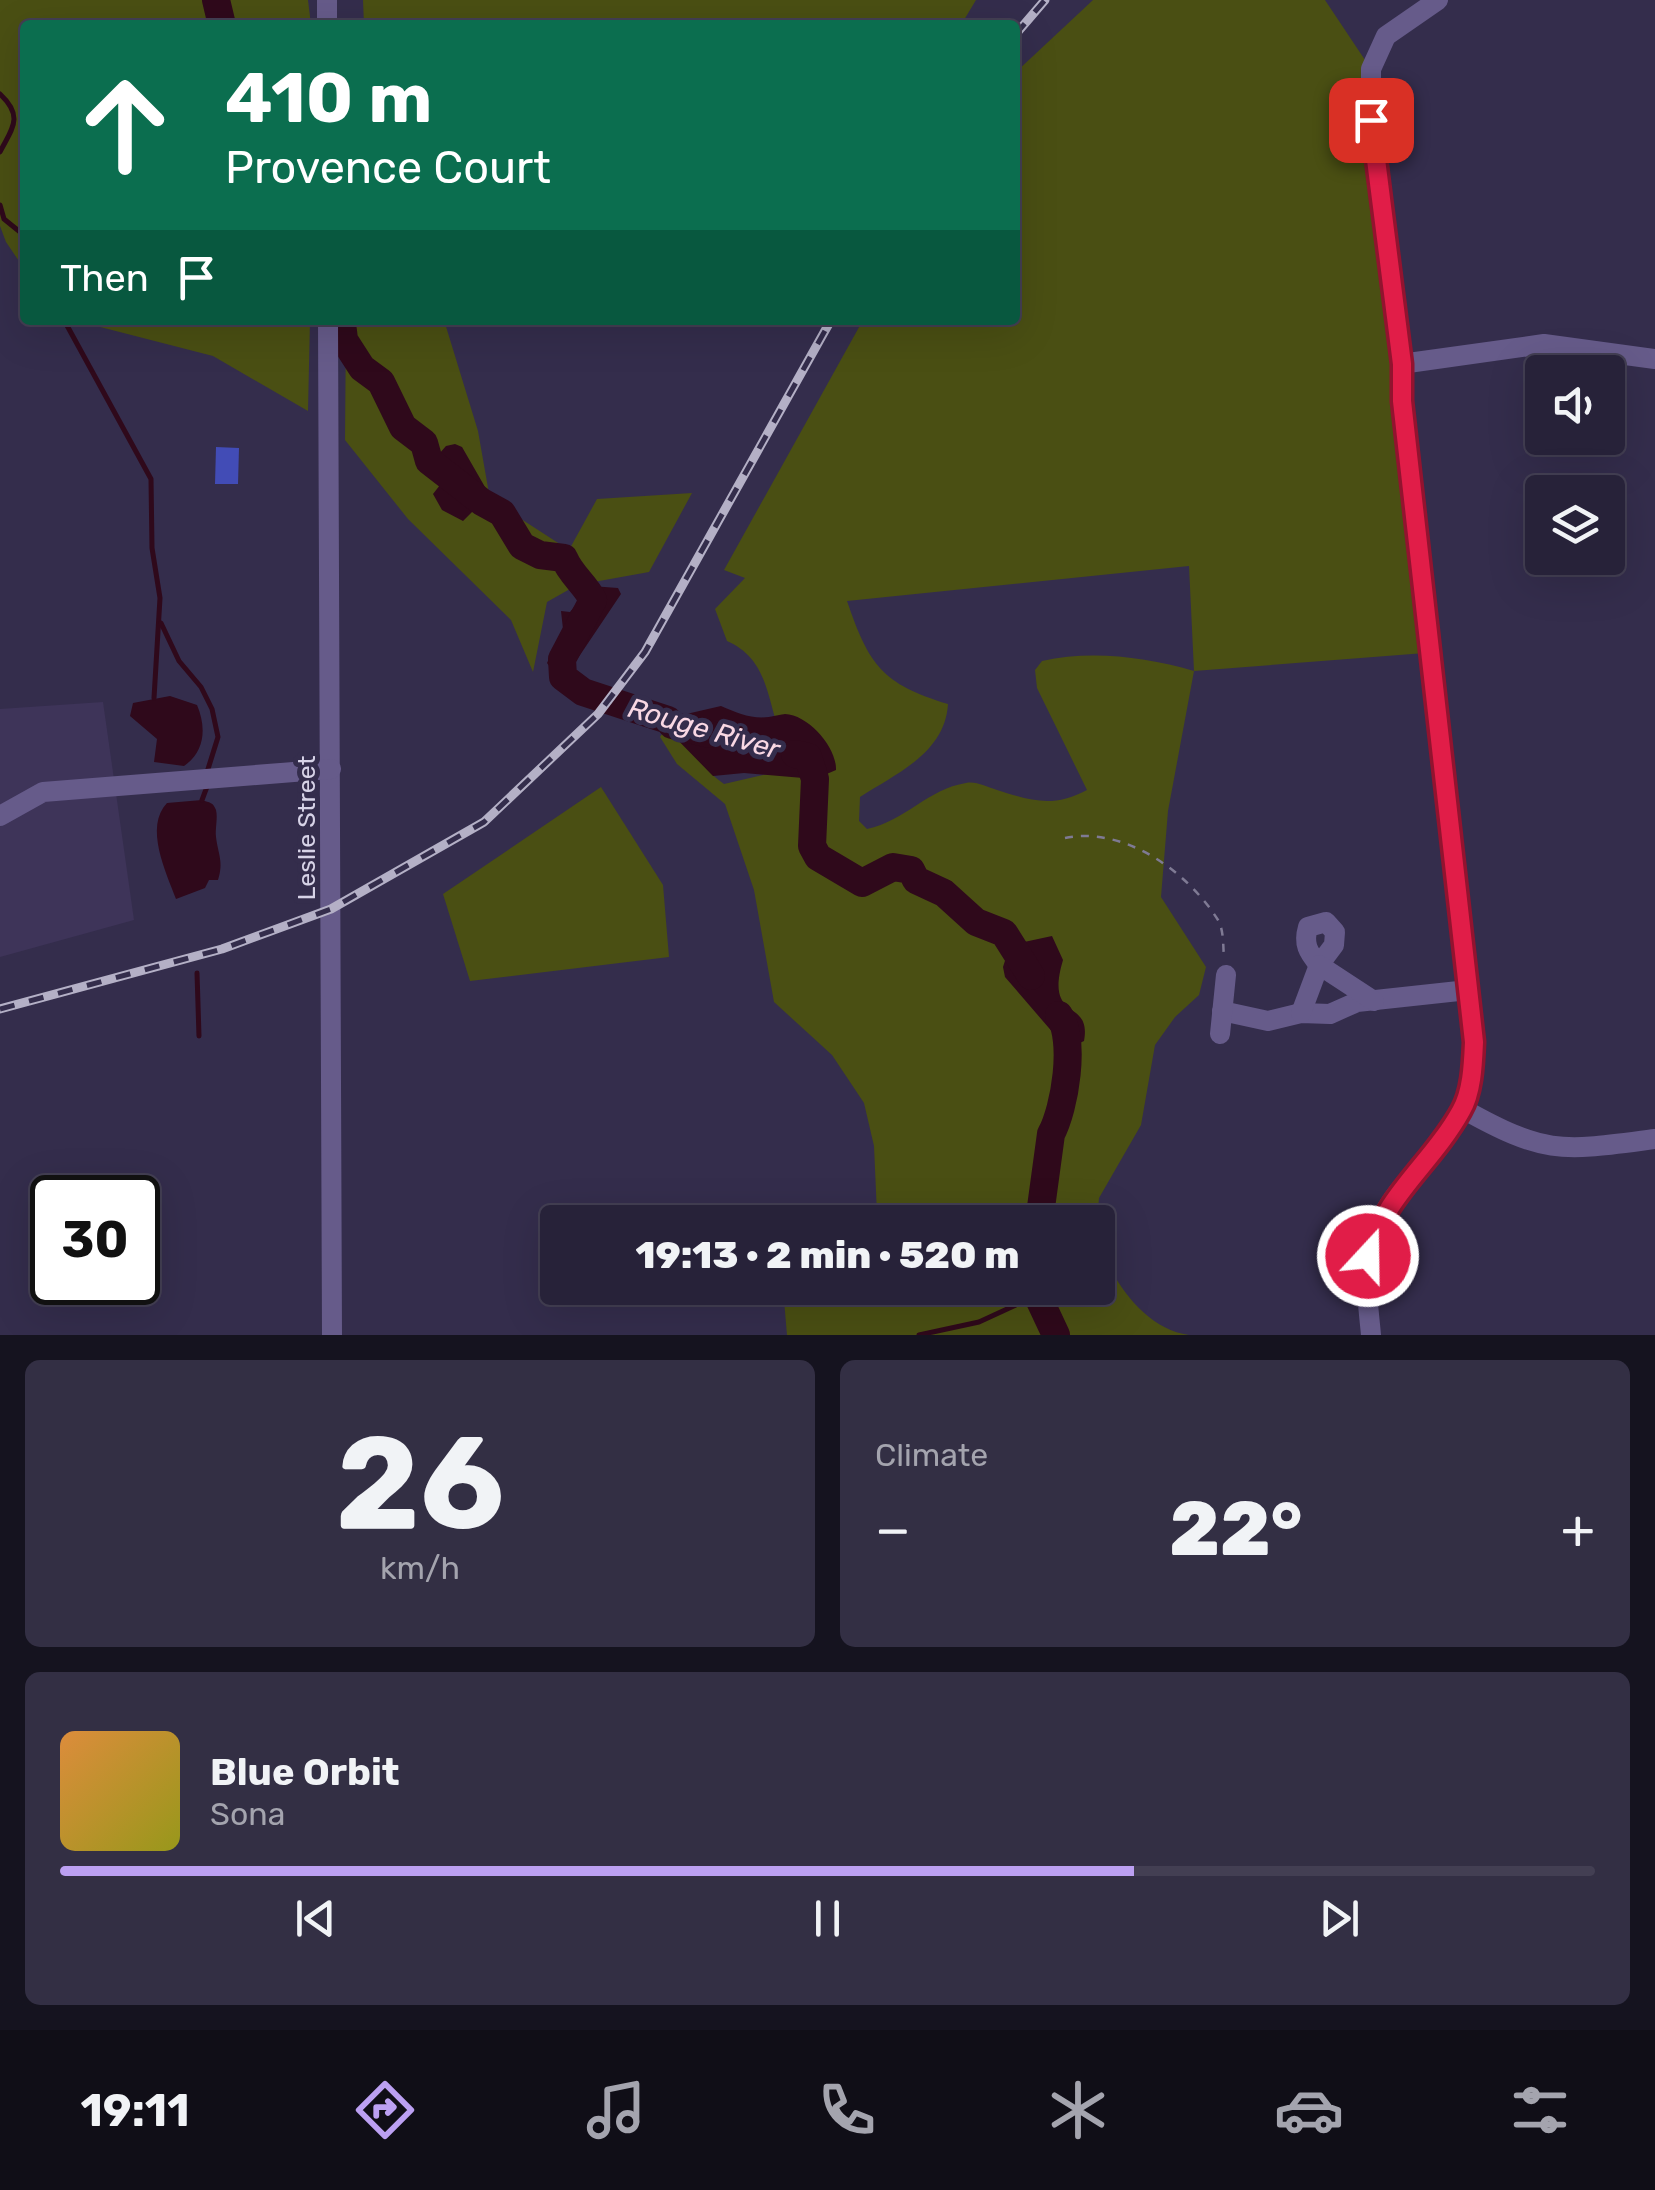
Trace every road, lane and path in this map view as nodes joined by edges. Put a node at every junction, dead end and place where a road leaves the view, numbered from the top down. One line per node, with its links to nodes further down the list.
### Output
1 (1438, 0): 4 (street)
2 (328, 325): 5 (street, Leslie Street)
3 (1655, 359): 4 (street)
4 (1402, 364): 9 (street)
5 (331, 769): 6 (street); 16 (street, Leslie Street)
6 (0, 816)
7 (1065, 838): 8 (path)
8 (1226, 975): 11 (street)
9 (1468, 990): 10 (street); 14 (street)
10 (1374, 1001): 12 (street); 12 (street)
11 (1222, 1011): 12 (street); 13 (street)
12 (1300, 1013)
13 (1220, 1034)
14 (1463, 1109): 15 (street); 17 (street)
15 (1655, 1139)
16 (332, 1335)
17 (1371, 1335)

